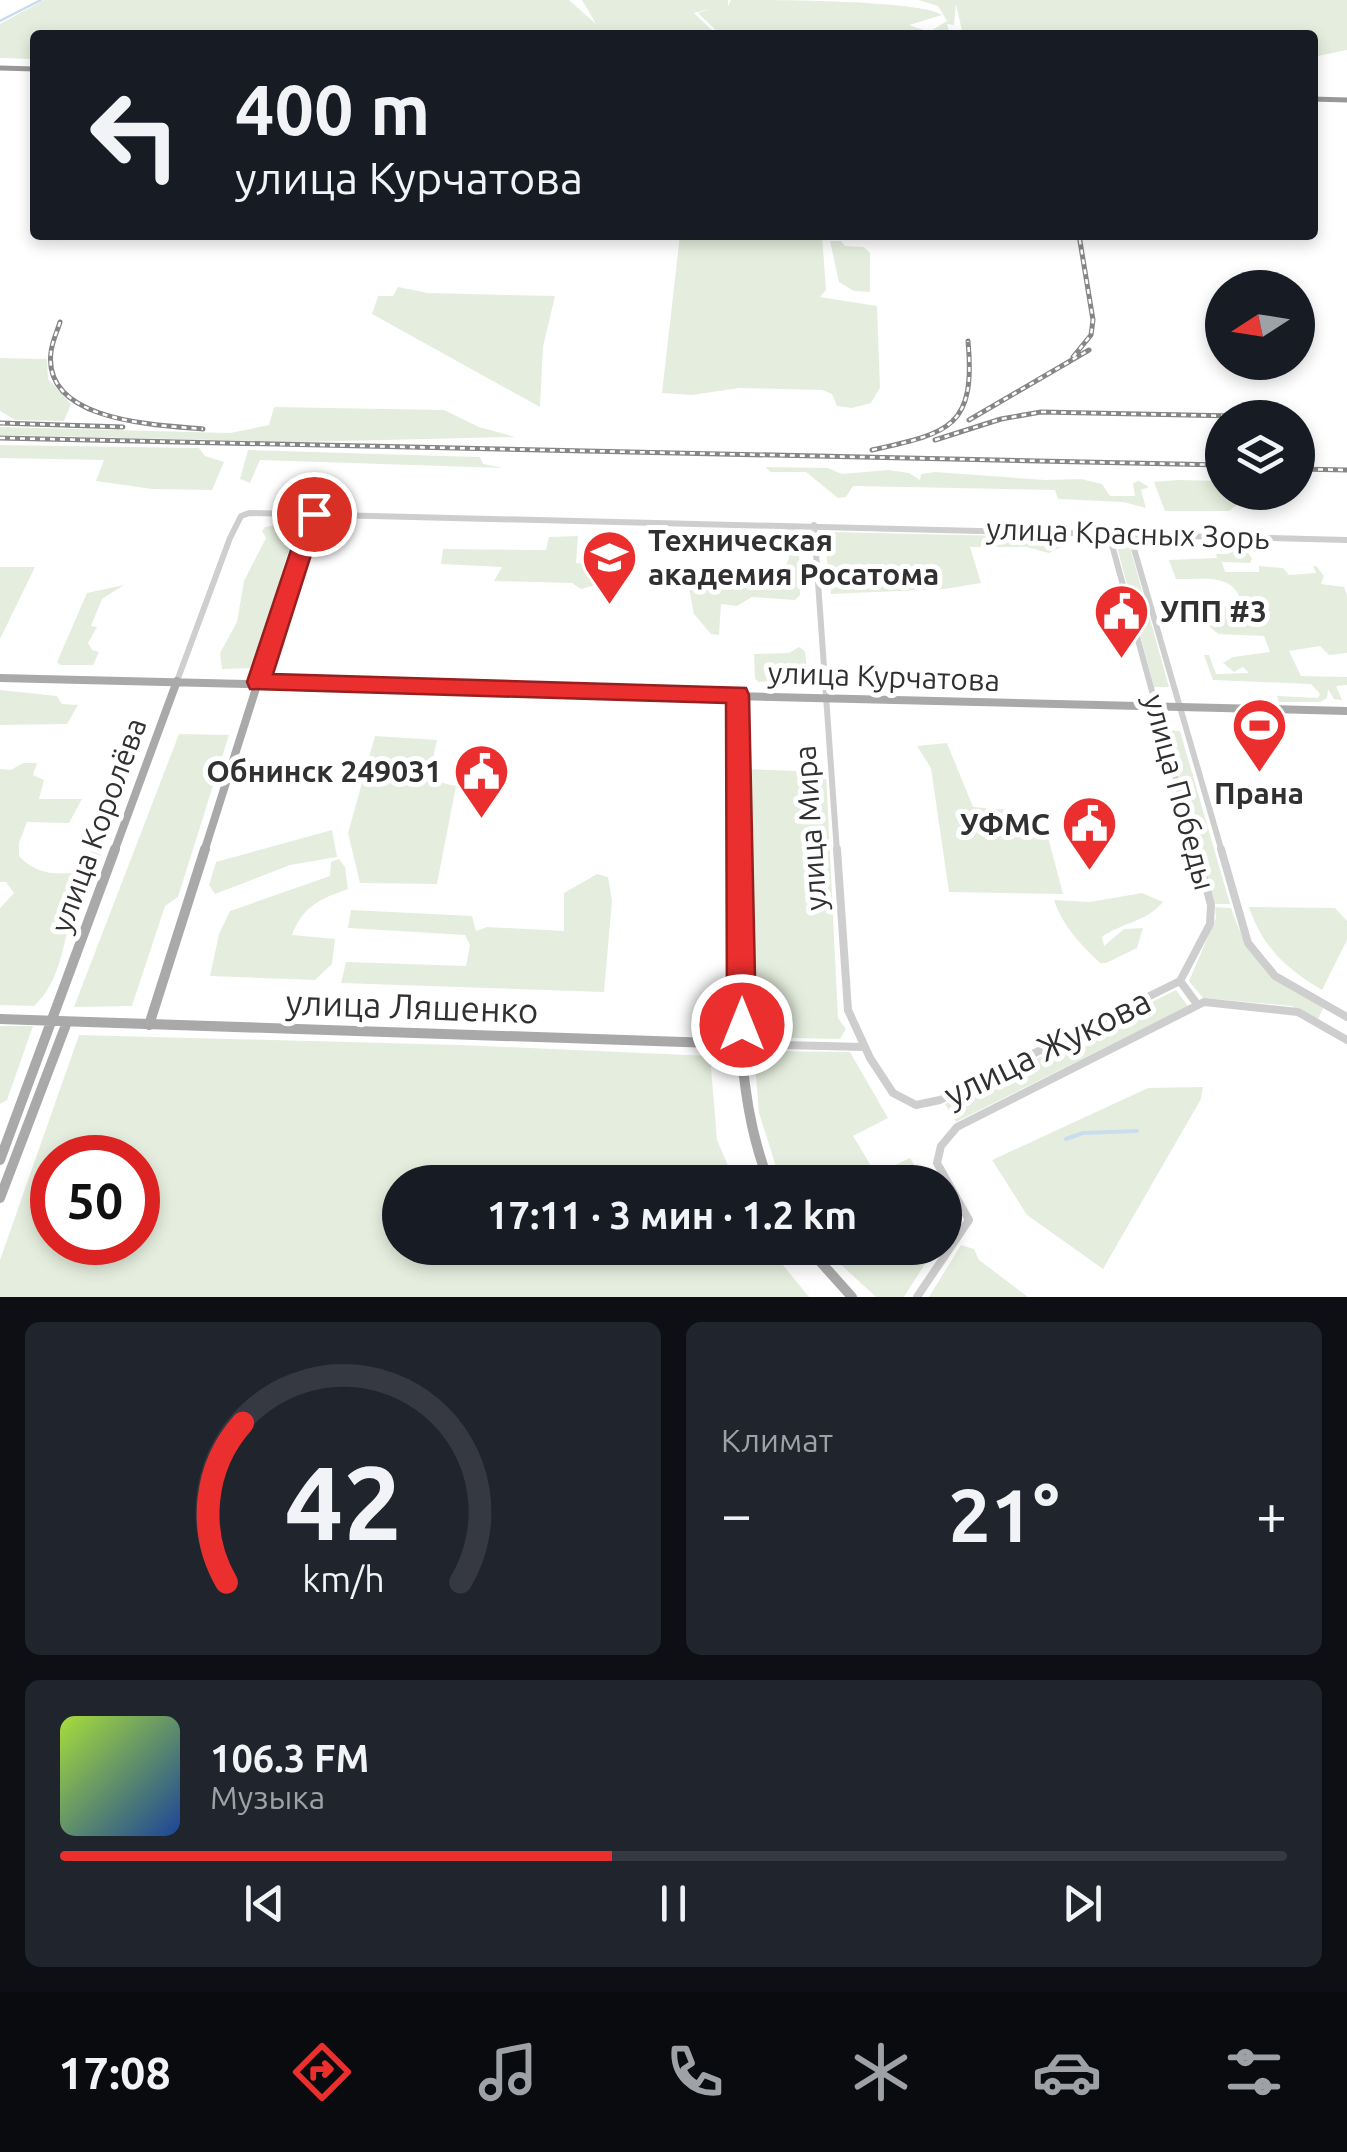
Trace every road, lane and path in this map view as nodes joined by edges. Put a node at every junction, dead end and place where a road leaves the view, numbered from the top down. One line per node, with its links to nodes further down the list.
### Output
1 (0, 68): 2 (highway)
2 (30, 69)
3 (1318, 99): 4 (highway)
4 (1347, 100)
5 (248, 513): 6 (street, улица Красных Зорь); 12 (street, улица Королёва)
6 (314, 514): 7 (street, улица Красных Зорь); 13 (street)
7 (814, 525): 8 (street, улица Красных Зорь); 15 (street, улица Мира)
8 (1109, 534): 9 (street, улица Красных Зорь); 16 (street, улица Победы)
9 (1130, 535): 10 (street, улица Красных Зорь); 17 (street, улица Победы)
10 (1347, 540)
11 (0, 678): 12 (main road, улица Курчатова)
12 (177, 681): 13 (main road, улица Курчатова); 23 (main road, улица Королёва)
13 (258, 682): 14 (main road, улица Курчатова); 25 (main road)
14 (738, 695): 15 (main road, улица Курчатова); 27 (main road)
15 (825, 697): 16 (main road, улица Курчатова); 28 (street, улица Мира)
16 (1157, 706): 17 (main road, улица Курчатова); 19 (street, улица Победы)
17 (1178, 706): 18 (main road, улица Курчатова); 21 (street, улица Победы)
18 (1347, 711)
19 (1180, 982): 20 (street); 29 (street, улица Жукова)
20 (1197, 1004): 26 (street); 37 (street, улица Жукова)
21 (1347, 1017)
22 (0, 1019): 23 (main road, улица Ляшенко)
23 (51, 1022): 24 (main road, улица Ляшенко); 30 (main road, улица Королёва)
24 (66, 1022): 25 (main road, улица Ляшенко); 31 (main road)
25 (148, 1025): 27 (main road, улица Ляшенко)
26 (1347, 1040)
27 (742, 1044): 28 (street, улица Ляшенко); 33 (main road)
28 (864, 1046): 29 (street, улица Мира)
29 (912, 1105)
30 (6, 1129): 31 (main road); 32 (main road, улица Королёва)
31 (24, 1130): 34 (main road)
32 (0, 1160)
33 (762, 1165)
34 (0, 1198)
35 (823, 1265): 36 (main road)
36 (852, 1297)
37 (917, 1297)

